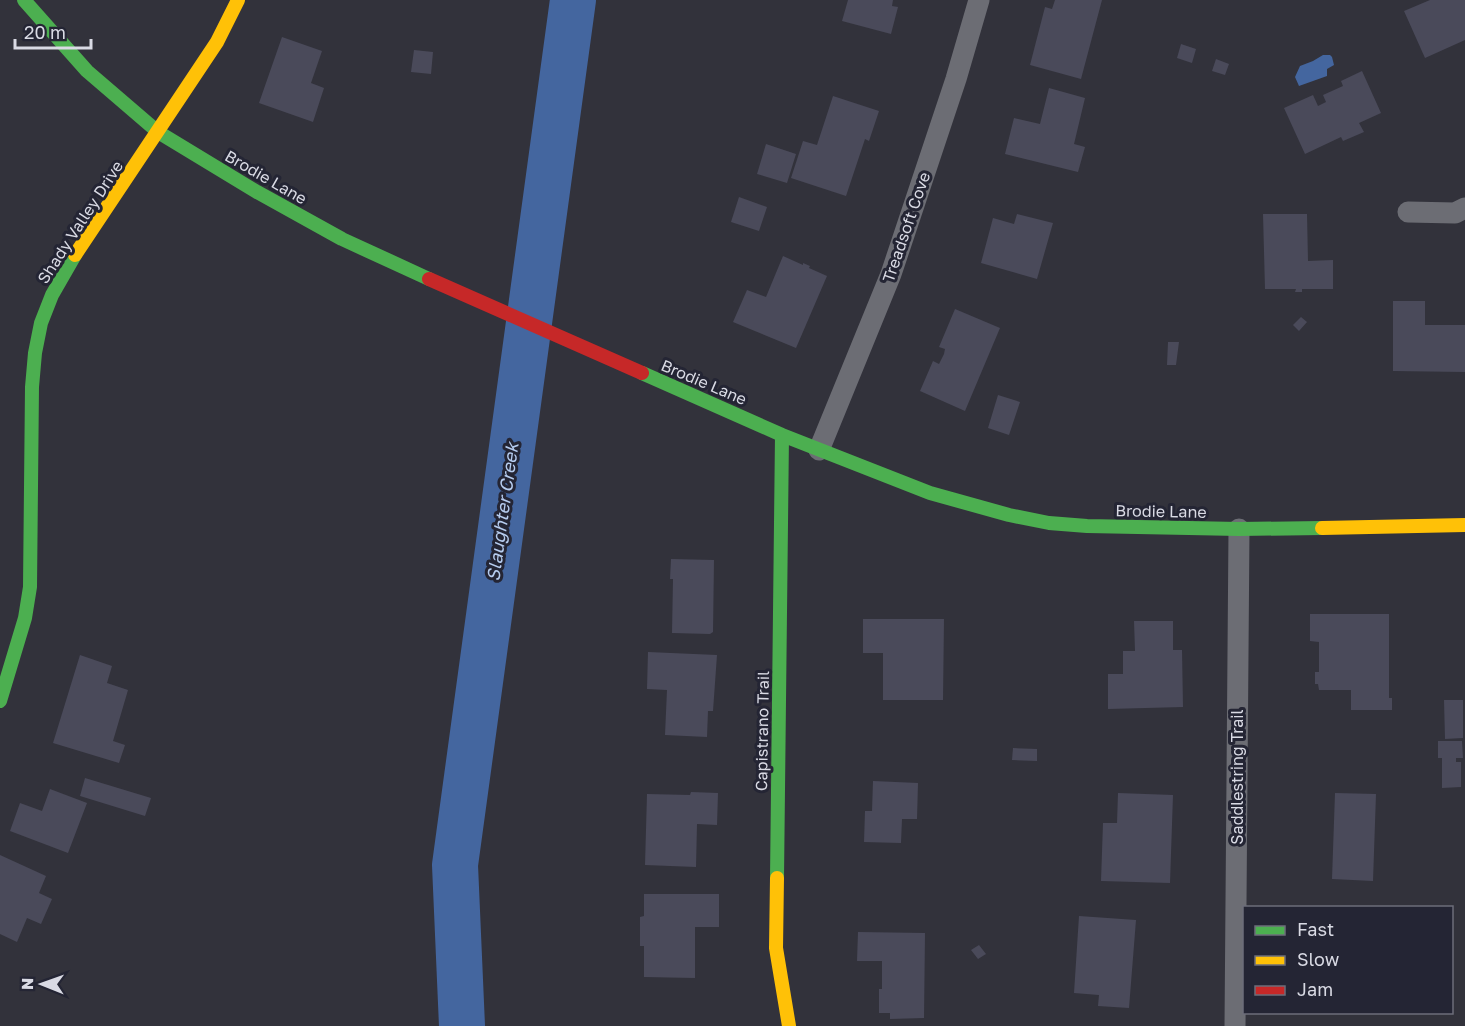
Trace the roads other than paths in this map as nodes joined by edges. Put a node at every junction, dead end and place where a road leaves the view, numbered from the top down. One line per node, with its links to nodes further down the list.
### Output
1 (24, 0): 4 (main road, Brodie Lane)
2 (238, 0): 4 (main road, Shady Valley Drive)
3 (979, 0): 8 (street, Treadsoft Cove)
4 (158, 132): 7 (main road, Brodie Lane); 11 (main road, Shady Valley Drive)
5 (1465, 208): 6 (street)
6 (1408, 212)
7 (782, 435): 8 (main road, Brodie Lane); 12 (main road, Capistrano Trail)
8 (819, 450): 10 (main road, Brodie Lane)
9 (1465, 525): 10 (main road, Brodie Lane)
10 (1239, 529): 13 (street, Saddlestring Trail)
11 (0, 701)
12 (789, 1026)
13 (1235, 1026)

